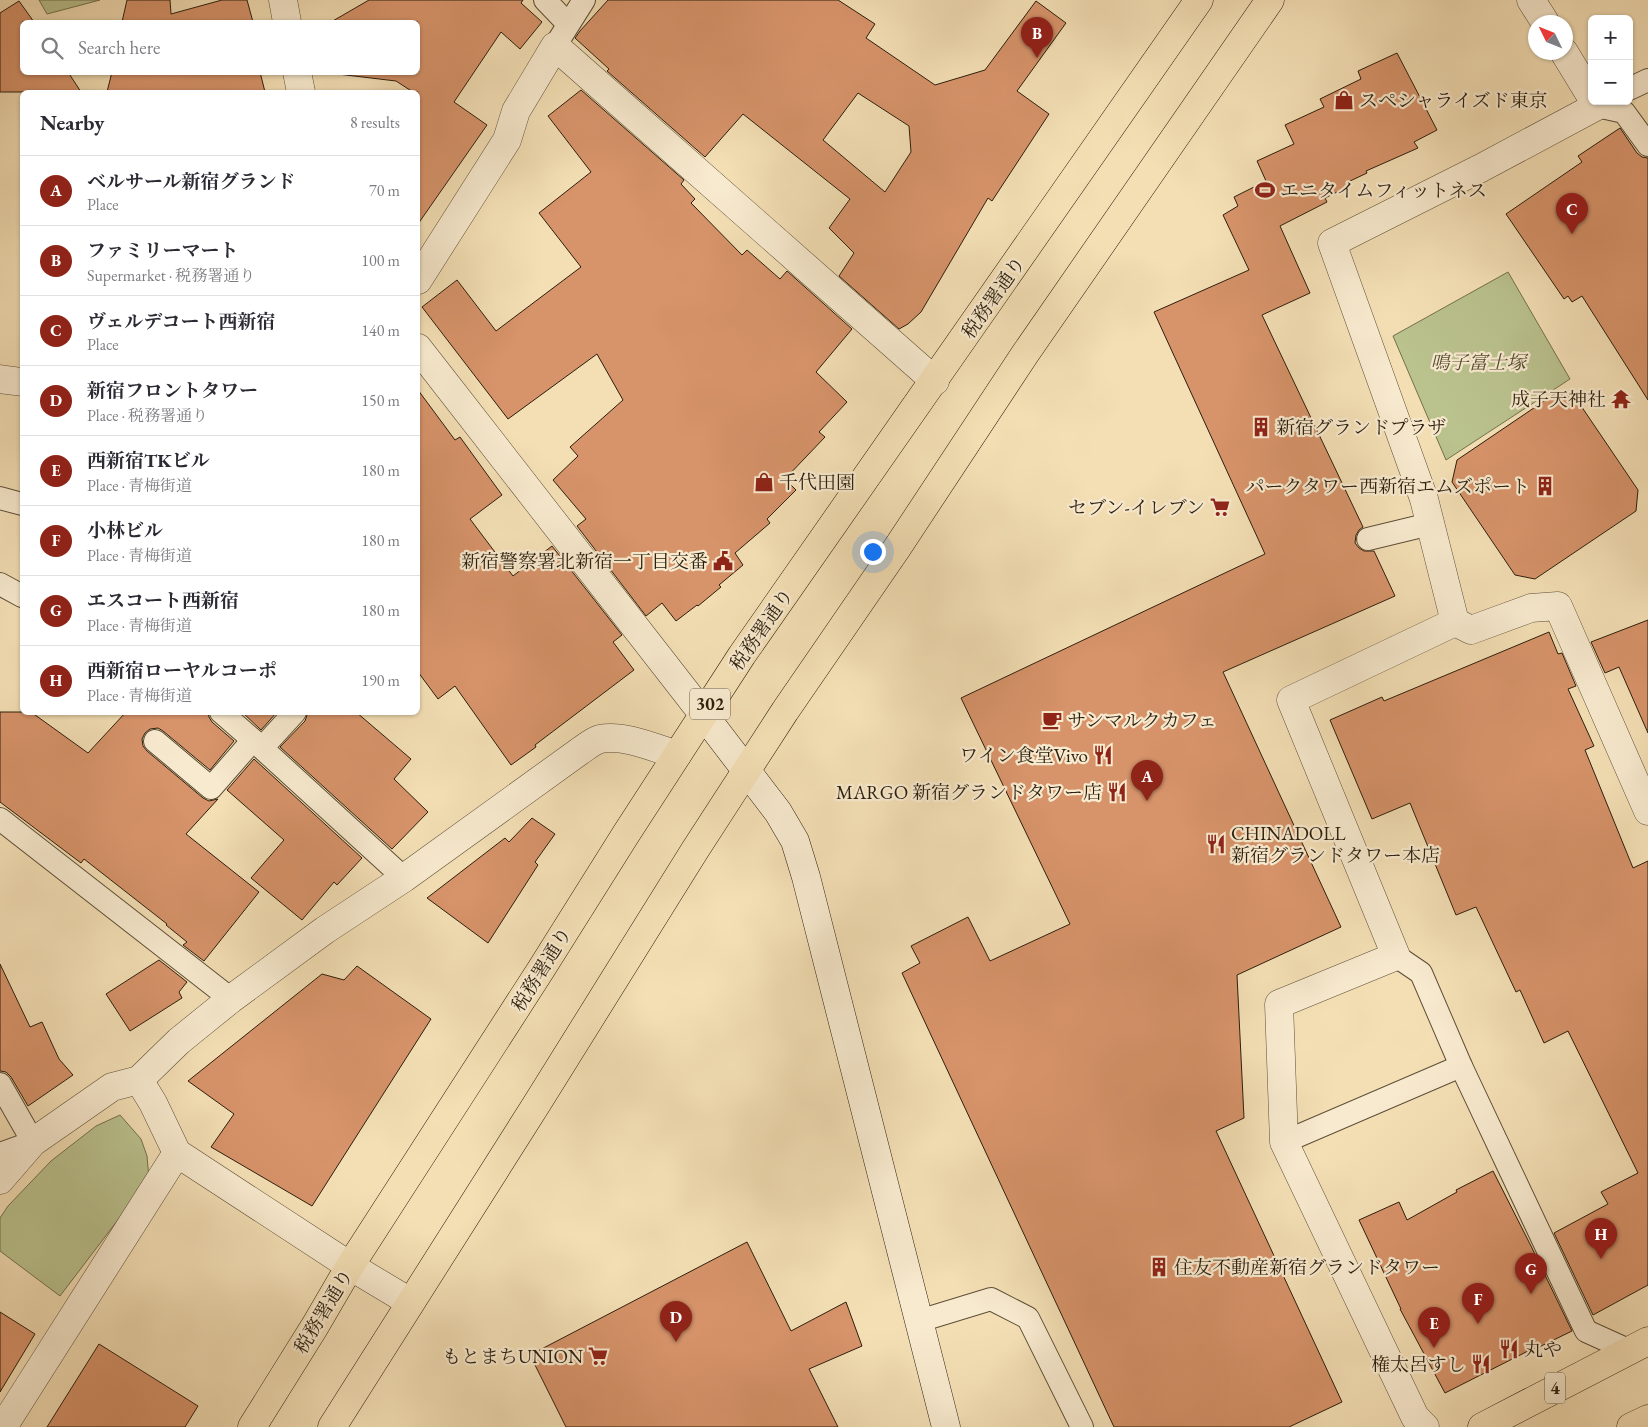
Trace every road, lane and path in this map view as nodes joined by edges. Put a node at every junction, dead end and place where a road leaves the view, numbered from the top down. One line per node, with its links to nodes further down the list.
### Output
1 (283, 0): 8 (street)
2 (545, 0): 9 (lane)
3 (584, 0): 9 (lane)
4 (1199, 0): 22 (main road, 税務署通り / 302)
5 (1270, 0): 37 (main road)
6 (1531, 0): 7 (street)
7 (1541, 15)
8 (287, 20)
9 (562, 35): 19 (street); 22 (street)
10 (1569, 60): 13 (street)
11 (298, 75): 15 (street)
12 (1648, 80): 14 (lane)
13 (1588, 88)
14 (1633, 88)
15 (301, 90)
16 (1592, 105): 26 (street)
17 (1605, 105): 18 (lane)
18 (1648, 145)
19 (420, 277)
20 (420, 351): 31 (street)
21 (0, 379): 23 (street)
22 (935, 381): 31 (main road, 税務署通り / 302)
23 (20, 382)
24 (0, 498): 25 (lane)
25 (20, 503)
26 (1430, 524): 27 (lane); 30 (street)
27 (1368, 539)
28 (0, 584): 29 (lane)
29 (20, 595)
30 (1456, 622): 38 (street); 41 (street)
31 (703, 714): 36 (main road, 税務署通り / 302); 37 (street)
32 (224, 715): 35 (lane)
33 (292, 715): 35 (lane)
34 (155, 741): 35 (lane)
35 (258, 744): 40 (lane)
36 (677, 754): 40 (street); 51 (main road, 税務署通り / 302)
37 (746, 770): 52 (main road); 53 (street)
38 (1648, 812)
39 (0, 819): 42 (lane)
40 (404, 878): 42 (street)
41 (1396, 956): 43 (lane); 47 (street)
42 (231, 999): 44 (street)
43 (1461, 1066): 47 (lane); 54 (lane)
44 (139, 1080): 46 (street); 48 (street)
45 (0, 1084): 46 (lane)
46 (34, 1142): 49 (lane); 50 (street)
47 (1284, 1142): 61 (street)
48 (177, 1153): 51 (street); 56 (street)
49 (0, 1154)
50 (0, 1180)
51 (350, 1266): 52 (street); 57 (main road, 税務署通り / 302)
52 (410, 1302): 58 (main road)
53 (919, 1321): 59 (street); 60 (lane)
54 (1638, 1345): 62 (main road, 4)
55 (1648, 1419): 63 (main road)
56 (3, 1427)
57 (252, 1427)
58 (332, 1427)
59 (946, 1427)
60 (1082, 1427)
61 (1425, 1427)
62 (1482, 1427)
63 (1631, 1427)

